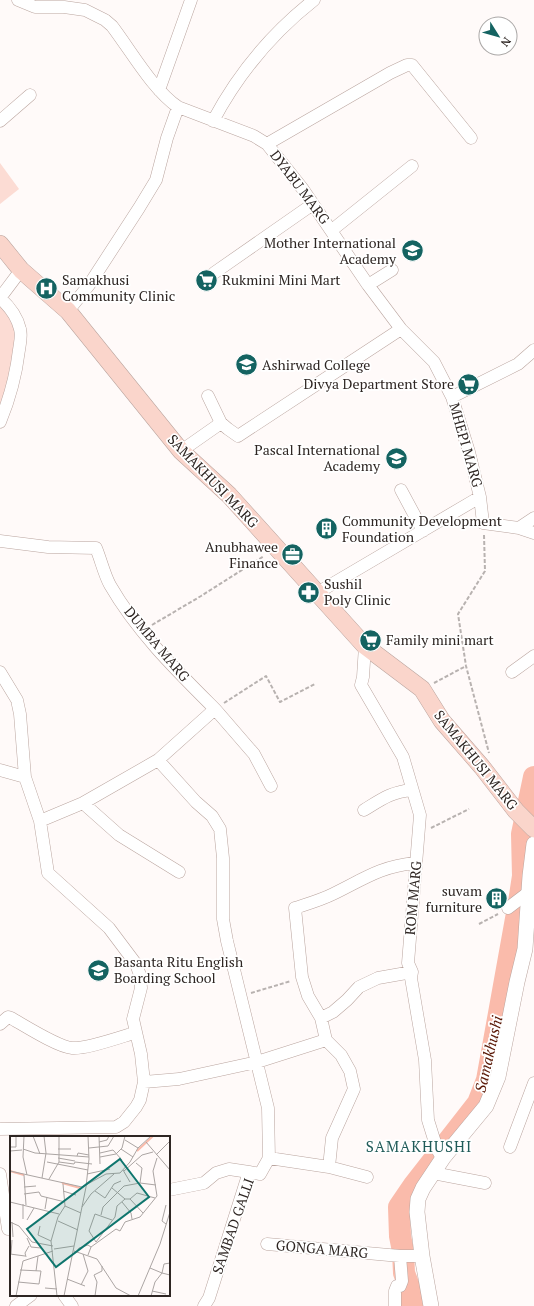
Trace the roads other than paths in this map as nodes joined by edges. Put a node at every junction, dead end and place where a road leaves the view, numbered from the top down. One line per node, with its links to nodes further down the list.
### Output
1 (18, 0): 4 (street, DYABU MARG)
2 (191, 0): 4 (street)
3 (314, 0): 8 (street)
4 (159, 90): 6 (street, DYABU MARG)
5 (30, 95): 7 (street)
6 (178, 108): 8 (street, DYABU MARG); 20 (street)
7 (0, 120)
8 (213, 121): 10 (street, DYABU MARG)
9 (471, 138): 10 (street)
10 (267, 144): 12 (street, DYABU MARG)
11 (412, 166): 13 (street)
12 (313, 204): 13 (street, DYABU MARG); 17 (street)
13 (332, 230): 18 (street, DYABU MARG)
14 (0, 244): 15 (main road, SAMAKHUSI MARG)
15 (21, 270): 19 (street); 20 (main road, SAMAKHUSI MARG)
16 (392, 270): 18 (street)
17 (214, 273)
18 (368, 285): 21 (street, DYABU MARG)
19 (0, 298): 25 (street)
20 (68, 311): 27 (main road, SAMAKHUSI MARG)
21 (401, 329): 24 (street, DYABU MARG); 26 (street)
22 (534, 350): 24 (street, MHEPI MARG)
23 (208, 396): 26 (street)
24 (452, 397): 29 (street, MHEPI MARG)
25 (0, 422)
26 (221, 423): 27 (street)
27 (181, 451): 35 (main road, SAMAKHUSI MARG)
28 (401, 490): 32 (street)
29 (480, 497): 31 (street); 32 (street, MHEPI MARG)
30 (534, 518): 31 (street)
31 (519, 528): 33 (street)
32 (423, 531): 35 (street, MHEPI MARG)
33 (534, 533)
34 (0, 541): 40 (street, DUMBA MARG)
35 (317, 593): 36 (main road, SAMAKHUSI MARG)
36 (365, 646): 45 (street, ROM MARG); 49 (main road, SAMAKHUSI MARG)
37 (534, 656): 39 (street)
38 (0, 672): 43 (street)
39 (512, 672)
40 (215, 709): 41 (street); 44 (street, DUMBA MARG)
41 (158, 760): 46 (street); 60 (street)
42 (0, 770): 43 (street)
43 (25, 777): 48 (street)
44 (271, 786)
45 (412, 790): 47 (street); 51 (street, ROM MARG)
46 (83, 803): 48 (street); 52 (street)
47 (364, 810)
48 (40, 821): 58 (street)
49 (533, 828)
50 (534, 844): 53 (street)
51 (415, 863): 55 (street, ROM MARG); 56 (street)
52 (179, 872)
53 (529, 892): 54 (street); 66 (street)
54 (508, 908)
55 (412, 972): 56 (street); 66 (street, ROM MARG)
56 (321, 1018): 59 (street)
57 (0, 1024): 58 (street)
58 (135, 1033): 61 (street)
59 (326, 1040): 60 (street); 68 (street)
60 (257, 1062): 61 (street); 67 (street)
61 (144, 1082): 64 (street)
62 (534, 1083): 65 (street)
63 (0, 1129): 64 (street)
64 (117, 1132)
65 (510, 1147)
66 (440, 1155): 70 (street)
67 (269, 1158): 68 (street); 69 (street, SAMBAD GALLI)
68 (329, 1167): 72 (street)
69 (249, 1172): 74 (street); 82 (street, SAMBAD GALLI)
70 (433, 1173): 73 (street); 77 (street)
71 (0, 1174): 75 (street)
72 (367, 1178)
73 (485, 1183)
74 (170, 1190)
75 (8, 1229)
76 (267, 1244): 77 (street, GONGA MARG)
77 (411, 1256): 83 (street); 84 (street)
78 (30, 1296): 80 (street)
79 (65, 1296): 81 (street)
80 (16, 1306)
81 (72, 1306)
82 (204, 1306)
83 (395, 1306)
84 (432, 1306)

